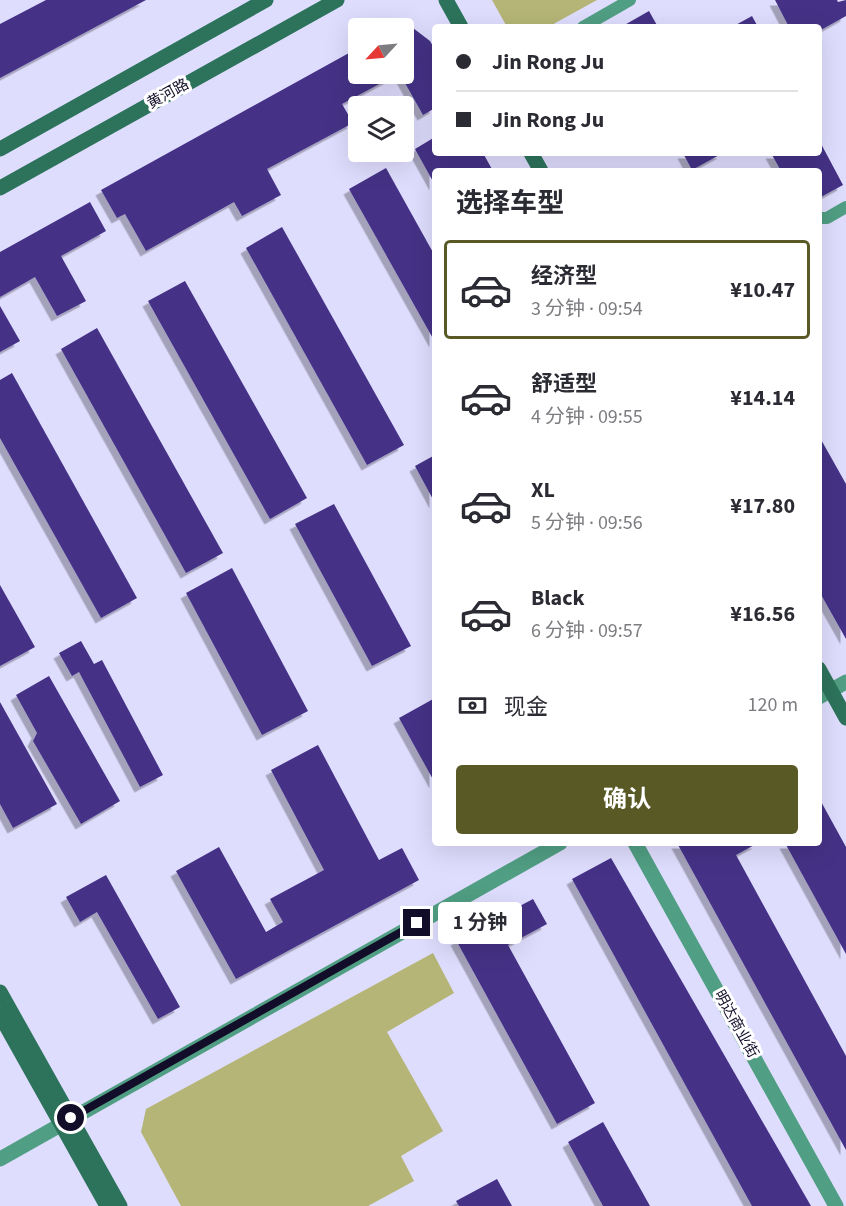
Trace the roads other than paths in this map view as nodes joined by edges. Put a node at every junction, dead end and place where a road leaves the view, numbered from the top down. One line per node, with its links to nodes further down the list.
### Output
1 (266, 0): 7 (main road)
2 (337, 0): 8 (main road, 黄河路)
3 (446, 0): 5 (main road)
4 (630, 0): 6 (lane)
5 (459, 24)
6 (589, 24)
7 (0, 149)
8 (0, 188)
9 (846, 207): 10 (lane)
10 (822, 218)
11 (846, 682): 12 (street)
12 (825, 694): 13 (main road)
13 (846, 718)
14 (555, 846): 18 (street)
15 (637, 846): 22 (street, 明达商业街)
16 (0, 992): 18 (main road)
17 (0, 1015): 18 (main road)
18 (66, 1121): 19 (street); 20 (main road); 21 (main road)
19 (0, 1159)
20 (107, 1206)
21 (120, 1206)
22 (836, 1206)

